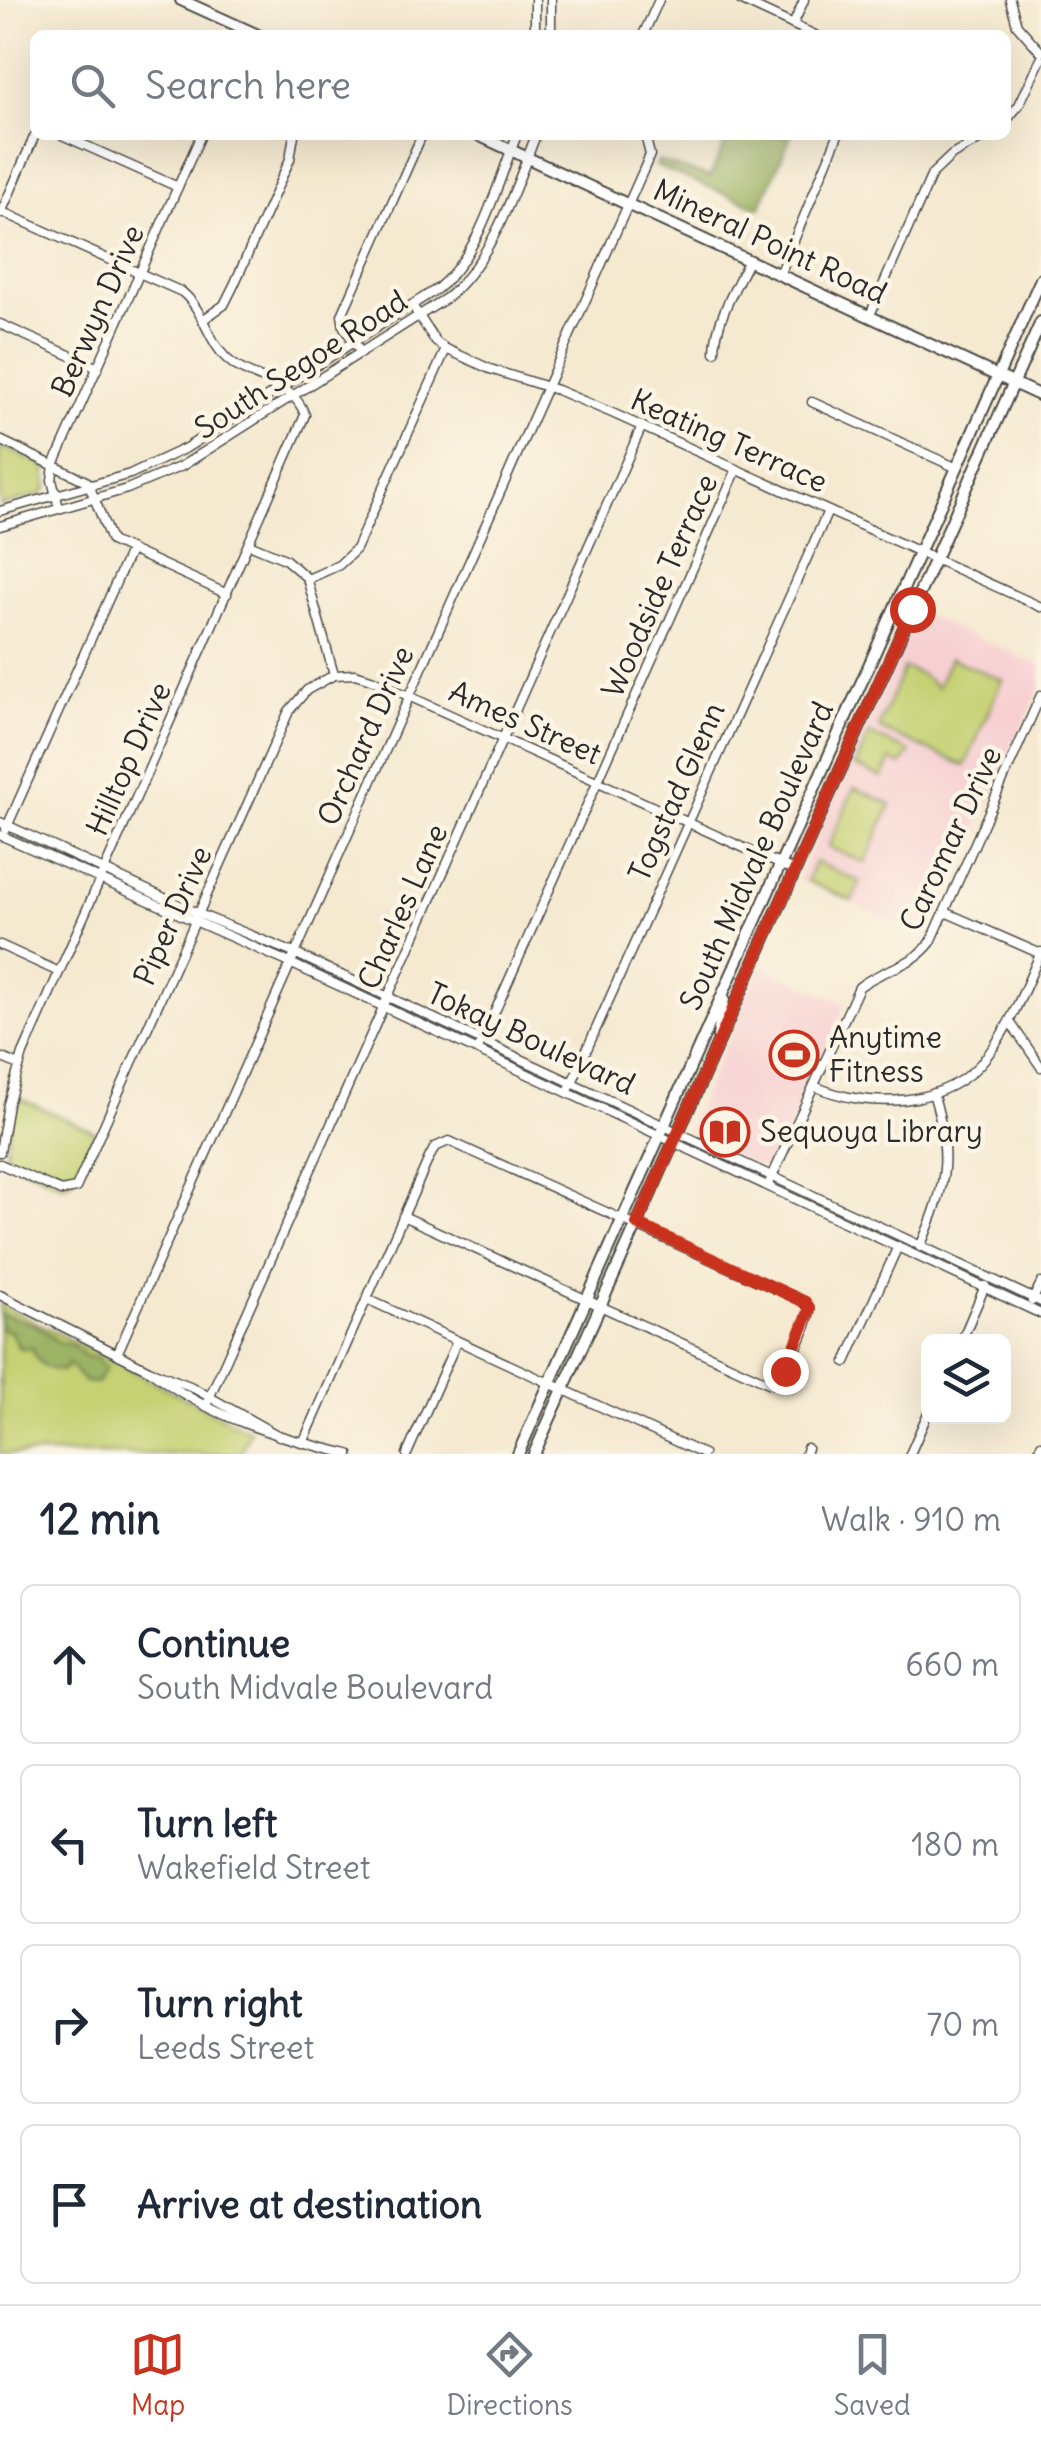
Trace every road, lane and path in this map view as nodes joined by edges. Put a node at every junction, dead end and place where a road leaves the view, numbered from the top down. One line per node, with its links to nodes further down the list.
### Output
1 (181, 0): 9 (main road)
2 (535, 0): 10 (street)
3 (551, 0): 11 (street)
4 (660, 0): 12 (street)
5 (740, 0): 8 (street)
6 (804, 0): 8 (street)
7 (1010, 0): 14 (street)
8 (793, 24): 13 (street)
9 (244, 30)
10 (535, 30)
11 (551, 30)
12 (646, 30)
13 (805, 30)
14 (1041, 55): 15 (street)
15 (1011, 114)
16 (34, 140): 31 (street)
17 (73, 140): 29 (street)
18 (200, 140): 29 (street, Berwyn Drive)
19 (293, 140): 39 (street)
20 (420, 140): 42 (street)
21 (489, 140): 27 (main road, Mineral Point Road)
22 (515, 140): 27 (street, South Segoe Road)
23 (534, 140): 28 (street, South Segoe Road)
24 (646, 140): 30 (street, Orchard Drive)
25 (836, 140): 34 (street)
26 (978, 140): 37 (street)
27 (511, 150): 28 (main road, Mineral Point Road); 36 (street, South Segoe Road)
28 (527, 157): 30 (main road, Mineral Point Road); 38 (street, South Segoe Road)
29 (178, 187): 33 (street, Berwyn Drive)
30 (628, 204): 32 (main road, Mineral Point Road); 49 (street, Orchard Drive)
31 (0, 212): 33 (street)
32 (749, 260): 34 (main road, Mineral Point Road); 44 (street)
33 (140, 274): 39 (street); 46 (street, Berwyn Drive)
34 (780, 274): 37 (main road, Mineral Point Road)
35 (1041, 279): 47 (main road, South Midvale Boulevard)
36 (412, 304): 38 (street, Keating Terrace); 42 (street, South Segoe Road)
37 (870, 315): 47 (main road, Mineral Point Road)
38 (419, 316): 43 (street, Keating Terrace); 45 (street, South Segoe Road)
39 (204, 319): 50 (street)
40 (0, 324): 46 (street)
41 (1040, 325): 48 (main road, South Midvale Boulevard)
42 (354, 341): 45 (street); 50 (street, South Segoe Road)
43 (446, 349): 49 (street, Keating Terrace); 69 (street)
44 (716, 352)
45 (361, 353): 50 (street, South Segoe Road)
46 (98, 368): 55 (street, Berwyn Drive)
47 (998, 375): 48 (main road, Mineral Point Road); 56 (main road, South Midvale Boulevard)
48 (1013, 382): 51 (main road, Mineral Point Road); 68 (main road, South Midvale Boulevard)
49 (547, 386): 53 (street, Keating Terrace); 74 (street, Orchard Drive)
50 (289, 392): 58 (street, South Segoe Road); 60 (street, South Segoe Road); 65 (street, Hilltop Drive)
51 (1041, 396)
52 (812, 402): 56 (street)
53 (642, 426): 57 (street, Keating Terrace); 75 (street, Charles Lane)
54 (0, 440): 55 (street)
55 (54, 465): 58 (street); 59 (street, Berwyn Drive)
56 (957, 468): 67 (main road, South Midvale Boulevard)
57 (737, 469): 63 (street, Keating Terrace); 76 (street, Woodside Terrace)
58 (91, 485): 59 (street, South Segoe Road); 60 (street)
59 (54, 496): 61 (street, Berwyn Drive); 62 (street, South Segoe Road)
60 (96, 497): 61 (street, South Segoe Road); 66 (street)
61 (59, 508): 64 (street, South Segoe Road)
62 (0, 511)
63 (828, 511): 67 (street, Keating Terrace); 77 (street, Togstad Glenn)
64 (0, 526)
65 (249, 544): 69 (street); 70 (street, Hilltop Drive)
66 (130, 550): 70 (street); 78 (street)
67 (920, 554): 68 (street, Keating Terrace); 80 (main road, South Midvale Boulevard)
68 (934, 560): 71 (street, Keating Terrace); 82 (main road, South Midvale Boulevard)
69 (308, 579): 72 (street)
70 (227, 594): 81 (street, Hilltop Drive)
71 (1039, 603)
72 (334, 675): 74 (street, Ames Street); 85 (street, Piper Drive)
73 (1041, 695): 84 (street, Caromar Drive)
74 (408, 696): 75 (street, Ames Street); 88 (street, Orchard Drive)
75 (503, 738): 76 (street, Ames Street); 93 (street, Charles Lane)
76 (598, 780): 77 (street, Ames Street); 97 (street, Woodside Terrace)
77 (688, 822): 80 (street, Ames Street); 102 (street, Togstad Glenn)
78 (4, 824): 79 (street); 81 (street, Tokay Boulevard)
79 (1, 835): 83 (street, Tokay Boulevard)
80 (781, 864): 82 (street, Ames Street); 92 (main road, South Midvale Boulevard)
81 (105, 870): 83 (street, Hilltop Drive); 85 (street, Tokay Boulevard)
82 (795, 871): 96 (main road, South Midvale Boulevard)
83 (100, 881): 86 (street, Tokay Boulevard); 91 (street, Hilltop Drive)
84 (945, 912): 89 (street); 103 (street, Caromar Drive)
85 (200, 914): 86 (street, Piper Drive); 88 (street, Tokay Boulevard)
86 (195, 924): 90 (street, Tokay Boulevard); 109 (street, Piper Drive)
87 (0, 945): 91 (street)
88 (294, 953): 90 (street, Orchard Drive); 93 (street, Tokay Boulevard)
89 (1041, 953): 95 (street)
90 (290, 964): 94 (street, Tokay Boulevard); 130 (street, Orchard Drive)
91 (59, 972): 100 (street, Hilltop Drive)
92 (730, 973): 96 (main road); 106 (main road, South Midvale Boulevard)
93 (388, 996): 94 (street, Charles Lane); 97 (street, Tokay Boulevard)
94 (384, 1006): 98 (street, Tokay Boulevard); 134 (street, Charles Lane)
95 (1010, 1022): 101 (street); 105 (street)
96 (720, 1038): 107 (main road, South Midvale Boulevard)
97 (482, 1040): 98 (street, Woodside Terrace); 102 (street, Tokay Boulevard)
98 (478, 1050): 104 (street, Tokay Boulevard)
99 (0, 1056): 100 (street)
100 (19, 1065): 108 (street, Hilltop Drive)
101 (1041, 1068)
102 (573, 1082): 104 (street, Togstad Glenn); 106 (street, Tokay Boulevard)
103 (814, 1086): 105 (street); 110 (street, Caromar Drive)
104 (568, 1092): 106 (street, Tokay Boulevard)
105 (933, 1093): 116 (street)
106 (663, 1131): 107 (street, Tokay Boulevard); 113 (main road, South Midvale Boulevard)
107 (677, 1138): 110 (street, Tokay Boulevard); 111 (street, Tokay Boulevard); 114 (main road, South Midvale Boulevard)
108 (0, 1152)
109 (0, 1164)
110 (772, 1178): 111 (street, Caromar Drive); 115 (street, Tokay Boulevard)
111 (768, 1187): 117 (street, Tokay Boulevard)
112 (403, 1216): 113 (street); 123 (street); 124 (street)
113 (624, 1217): 114 (street); 124 (main road, South Midvale Boulevard)
114 (637, 1224): 126 (main road, South Midvale Boulevard); 126 (street)
115 (902, 1237): 116 (street, Tokay Boulevard); 117 (street)
116 (920, 1246): 118 (street); 119 (street, Tokay Boulevard)
117 (897, 1247): 118 (street, Tokay Boulevard); 131 (street)
118 (916, 1255): 121 (street, Tokay Boulevard)
119 (989, 1277): 121 (street); 125 (street, Tokay Boulevard)
120 (1041, 1283): 125 (street)
121 (984, 1288): 125 (street, Tokay Boulevard); 128 (street)
122 (0, 1295): 130 (street)
123 (367, 1299): 129 (street); 136 (street)
124 (587, 1301): 126 (street); 132 (main road, South Midvale Boulevard)
125 (1035, 1303): 127 (street, Tokay Boulevard)
126 (600, 1307): 133 (main road, South Midvale Boulevard)
127 (1041, 1314)
128 (964, 1334)
129 (457, 1341): 132 (street); 139 (street)
130 (117, 1354): 134 (street)
131 (846, 1362)
132 (549, 1383): 133 (street); 140 (main road, South Midvale Boulevard)
133 (563, 1390): 141 (main road, South Midvale Boulevard); 142 (street)
134 (208, 1401): 136 (street)
135 (923, 1424): 143 (street)
136 (303, 1443): 138 (street)
137 (1041, 1445): 144 (street)
138 (349, 1454)
139 (407, 1454)
140 (518, 1454)
141 (534, 1454)
142 (702, 1454)
143 (910, 1454)
144 (1037, 1454)

